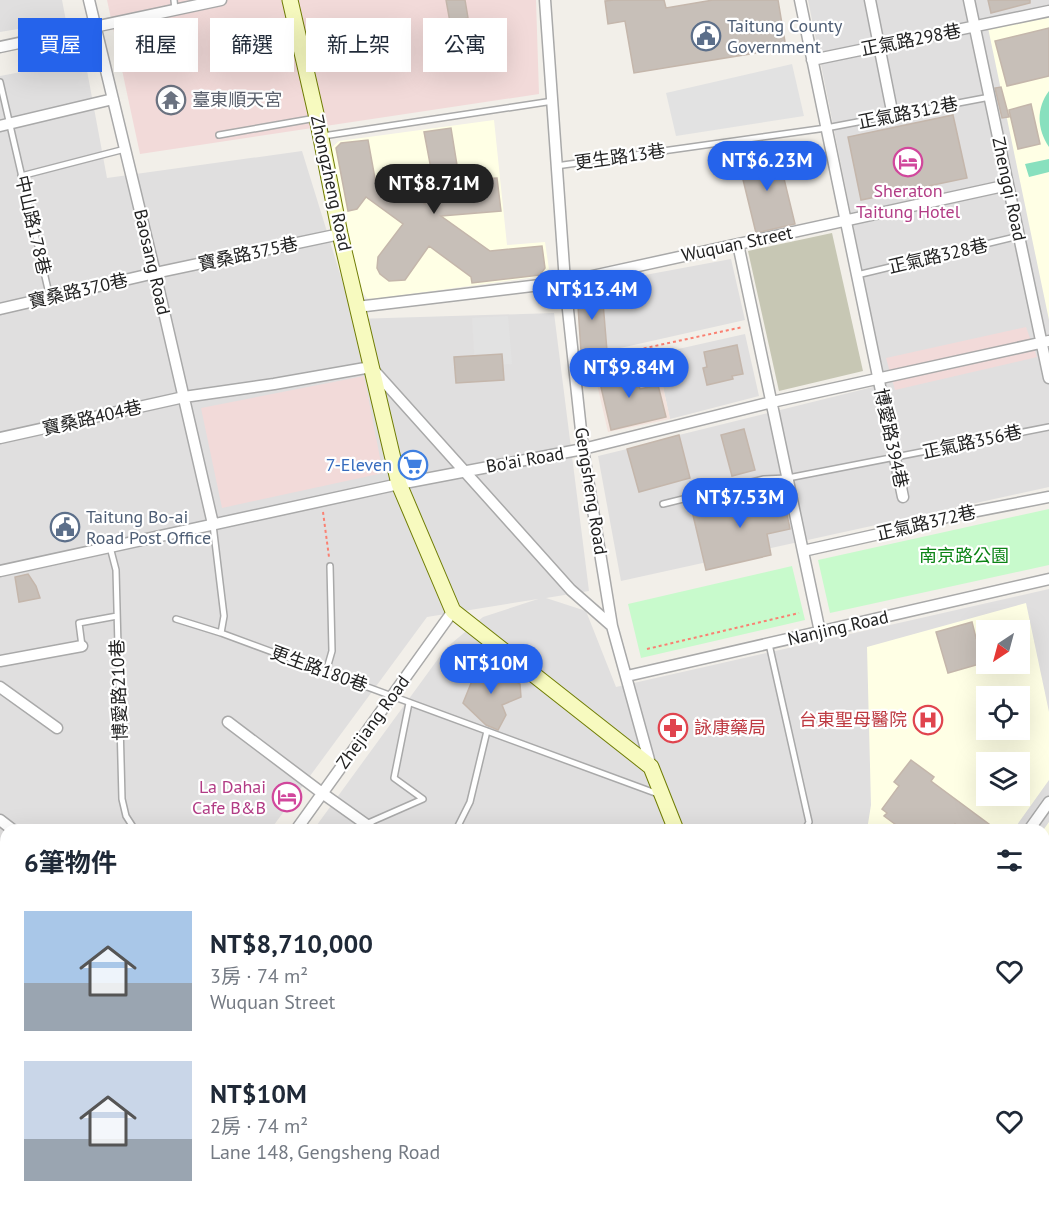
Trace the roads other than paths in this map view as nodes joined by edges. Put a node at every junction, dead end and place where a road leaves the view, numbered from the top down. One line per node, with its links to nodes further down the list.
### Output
1 (89, 0): 10 (street, Baosang Road)
2 (220, 0): 8 (street)
3 (290, 0): 23 (street, Zhongzheng Road)
4 (545, 0): 21 (street, Gengsheng Road)
5 (800, 0): 17 (street, 博愛路394巷)
6 (870, 0): 15 (street)
7 (969, 0): 12 (street, Zhengqi Road)
8 (175, 5): 11 (street)
9 (1049, 11): 12 (street, 正氣路298巷)
10 (94, 18)
11 (102, 25)
12 (975, 27): 15 (street, 正氣路298巷); 19 (street, Zhengqi Road)
13 (18, 43): 14 (street)
14 (0, 47)
15 (879, 47): 17 (street, 正氣路298巷); 22 (street)
16 (102, 52): 20 (street, Baosang Road)
17 (812, 60): 25 (street, 博愛路394巷)
18 (0, 82): 24 (lane, 中山路178巷)
19 (990, 97): 22 (lane, 正氣路312巷); 31 (street, Zhengqi Road)
20 (113, 99): 24 (street); 28 (street, Baosang Road)
21 (554, 101): 27 (lane); 29 (street, Gengsheng Road)
22 (893, 116): 25 (lane, 正氣路312巷)
23 (317, 118): 26 (lane); 27 (street, Zhongzheng Road)
24 (4, 125): 30 (lane, 中山路178巷)
25 (826, 128): 29 (lane, 更生路13巷); 32 (street, 博愛路394巷)
26 (219, 135)
27 (321, 137): 33 (street, Zhongzheng Road)
28 (125, 149): 30 (lane); 36 (street, Baosang Road)
29 (556, 166): 38 (street, Gengsheng Road)
30 (21, 176): 39 (lane, 中山路178巷)
31 (1008, 185): 32 (street, Wuquan Street); 34 (street, Zhengqi Road)
32 (845, 220): 35 (street, Wuquan Street); 37 (street, 博愛路394巷)
33 (340, 234): 36 (street, 寶桑路375巷); 40 (street, Zhongzheng Road)
34 (1019, 236): 37 (lane, 正氣路328巷); 42 (street, Zhengqi Road)
35 (738, 244): 38 (street, Wuquan Street); 47 (street)
36 (156, 273): 39 (street, 寶桑路370巷); 46 (street, Baosang Road)
37 (857, 275): 45 (street, 博愛路394巷)
38 (565, 282): 40 (street, Wuquan Street); 50 (street, Gengsheng Road)
39 (50, 297): 41 (street, 寶桑路370巷)
40 (357, 308): 43 (street, Zhongzheng Road)
41 (0, 309)
42 (1045, 342): 44 (street, Zhengqi Road); 45 (street, Bo'ai Road)
43 (371, 367): 46 (street, 寶桑路404巷); 52 (street, Zhongzheng Road); 54 (street, Zhongzheng Road)
44 (1049, 378)
45 (879, 379): 47 (street, Bo'ai Road); 51 (street, 博愛路394巷)
46 (184, 398): 49 (street, 寶桑路404巷); 58 (street, Baosang Road)
47 (772, 402): 50 (street, Bo'ai Road); 53 (street)
48 (1049, 427): 51 (lane, 正氣路356巷)
49 (0, 438)
50 (584, 449): 52 (street, Bo'ai Road); 67 (street, Gengsheng Road)
51 (896, 458): 53 (lane, 正氣路356巷); 55 (street, 博愛路394巷)
52 (463, 471): 54 (street, Bo'ai Road); 67 (street, Zhongzheng Road)
53 (788, 478): 57 (lane, 正氣路356巷); 60 (street)
54 (399, 484): 58 (street, Bo'ai Road); 64 (street)
55 (903, 497)
56 (1049, 498): 60 (street, 正氣路372巷)
57 (663, 504)
58 (213, 524): 59 (street, Bo'ai Road); 69 (lane)
59 (110, 547): 62 (street, Bo'ai Road); 65 (lane, 博愛路210巷)
60 (803, 551): 68 (street)
61 (330, 566): 73 (lane)
62 (0, 571)
63 (1049, 579): 68 (street, Nanjing Road)
64 (453, 610): 76 (street, Zhejiang Road); 81 (street)
65 (117, 616): 71 (lane); 85 (lane, 博愛路210巷)
66 (176, 619): 69 (lane, 更生路180巷)
67 (612, 626): 74 (street, Gengsheng Road)
68 (820, 632): 70 (street, Nanjing Road)
69 (221, 633): 73 (lane, 更生路180巷)
70 (769, 644): 74 (street, Nanjing Road); 91 (lane)
71 (82, 646): 72 (street)
72 (0, 661)
73 (326, 672): 76 (lane, 更生路180巷)
74 (627, 676): 81 (street, Gengsheng Road)
75 (0, 687): 79 (street)
76 (392, 696): 77 (lane, 更生路180巷); 82 (street, Zhejiang Road)
77 (409, 703): 80 (lane, 更生路180巷); 88 (lane)
78 (228, 722): 82 (street)
79 (57, 728)
80 (487, 731): 83 (lane, 更生路180巷); 89 (lane)
81 (651, 767): 83 (street, Gengsheng Road)
82 (322, 794): 86 (street, Zhejiang Road); 87 (street)
83 (663, 796): 90 (street, Gengsheng Road)
84 (1049, 802): 92 (street)
85 (131, 824)
86 (300, 824)
87 (366, 824)
88 (376, 824)
89 (459, 824)
90 (674, 824)
91 (808, 824)
92 (1033, 824)

